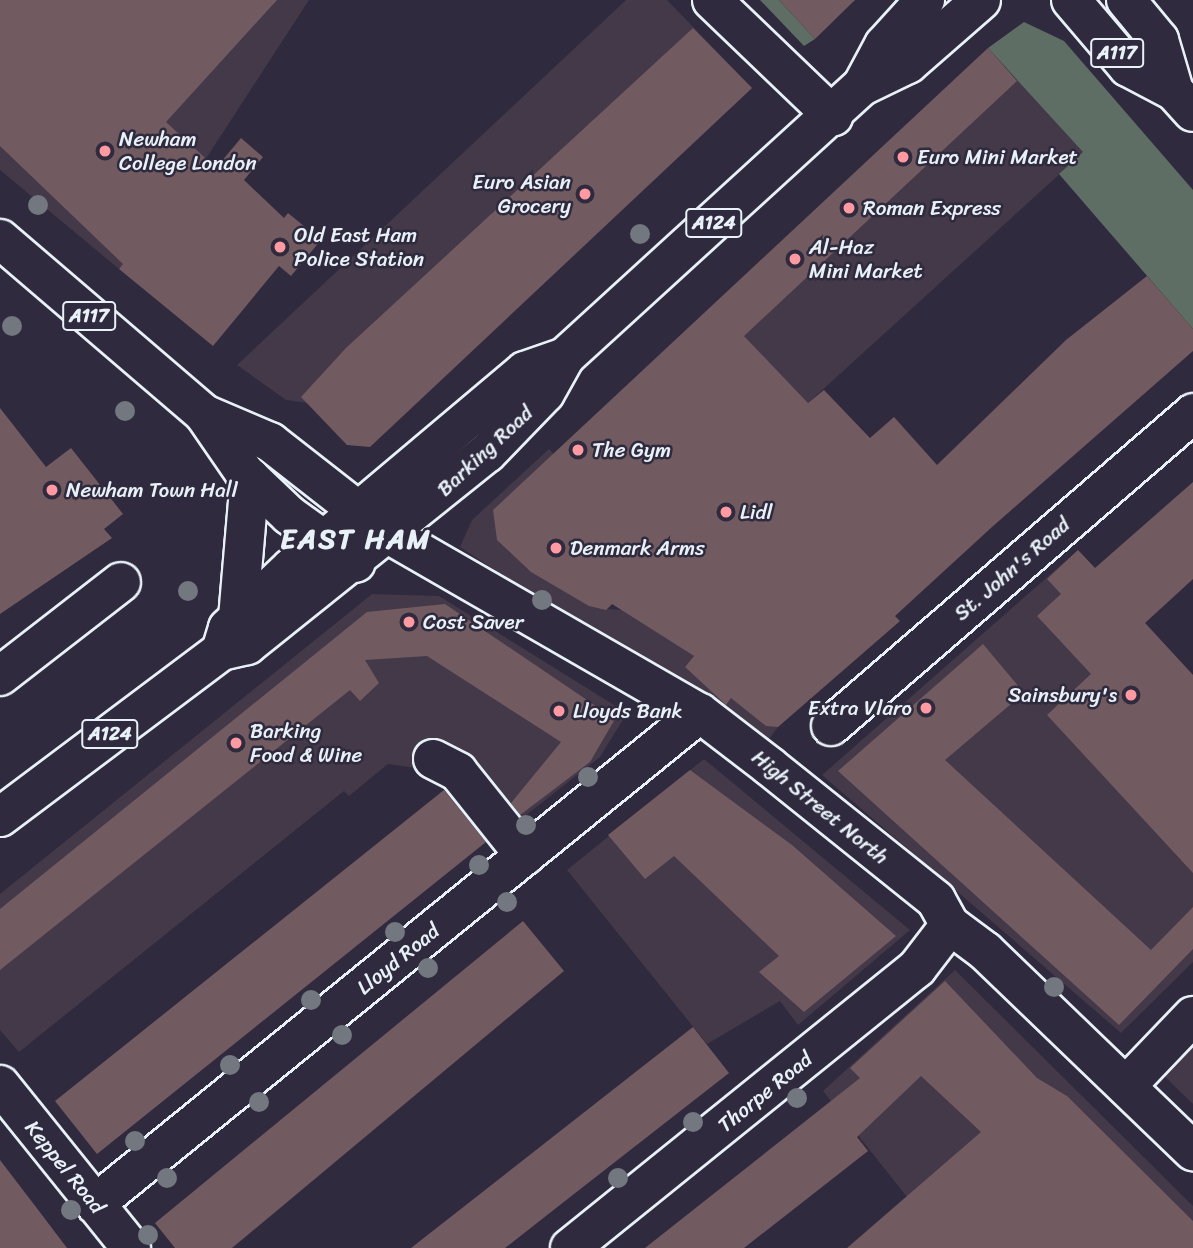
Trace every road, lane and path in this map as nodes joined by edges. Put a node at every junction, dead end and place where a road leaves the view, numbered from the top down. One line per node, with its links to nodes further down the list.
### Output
1 (712, 0): 8 (main road)
2 (925, 0): 6 (main road, Barking Road / A124)
3 (981, 0): 6 (main road, Barking Road / A124)
4 (1071, 0): 7 (main road, A117)
5 (1126, 0): 7 (main road, A117)
6 (862, 86): 8 (main road, Barking Road / A124)
7 (1184, 101)
8 (834, 116): 10 (main road, Barking Road / A124)
9 (0, 239): 12 (main road, A117)
10 (565, 357): 14 (main road, Barking Road / A124); 15 (main road, Barking Road / A124)
11 (1193, 413): 22 (main road, St. John's Road)
12 (204, 414): 13 (main road, A117); 14 (main road, A117)
13 (250, 478): 16 (main road, A117); 19 (main road)
14 (359, 513): 15 (main road, High Street North); 16 (main road, Barking Road / A124)
15 (390, 535): 17 (main road, Barking Road / A124); 21 (main road, High Street North)
16 (325, 542): 17 (main road); 19 (main road, Barking Road / A124)
17 (356, 563): 19 (main road, Barking Road / A124)
18 (121, 583): 20 (main road)
19 (229, 634): 24 (main road, Barking Road / A124)
20 (0, 676)
21 (700, 713): 25 (main road, Lloyd Road); 26 (main road, High Street North)
22 (831, 726)
23 (433, 759): 25 (main road)
24 (0, 817)
25 (525, 856): 31 (main road, Lloyd Road)
26 (950, 925): 29 (main road, High Street North); 33 (main road, Thorpe Road)
27 (1193, 1017): 29 (main road)
28 (0, 1085): 31 (main road, Keppel Road)
29 (1126, 1086): 30 (main road, High Street North)
30 (1193, 1150)
31 (95, 1203): 32 (main road, Keppel Road)
32 (131, 1248)
33 (569, 1248)

